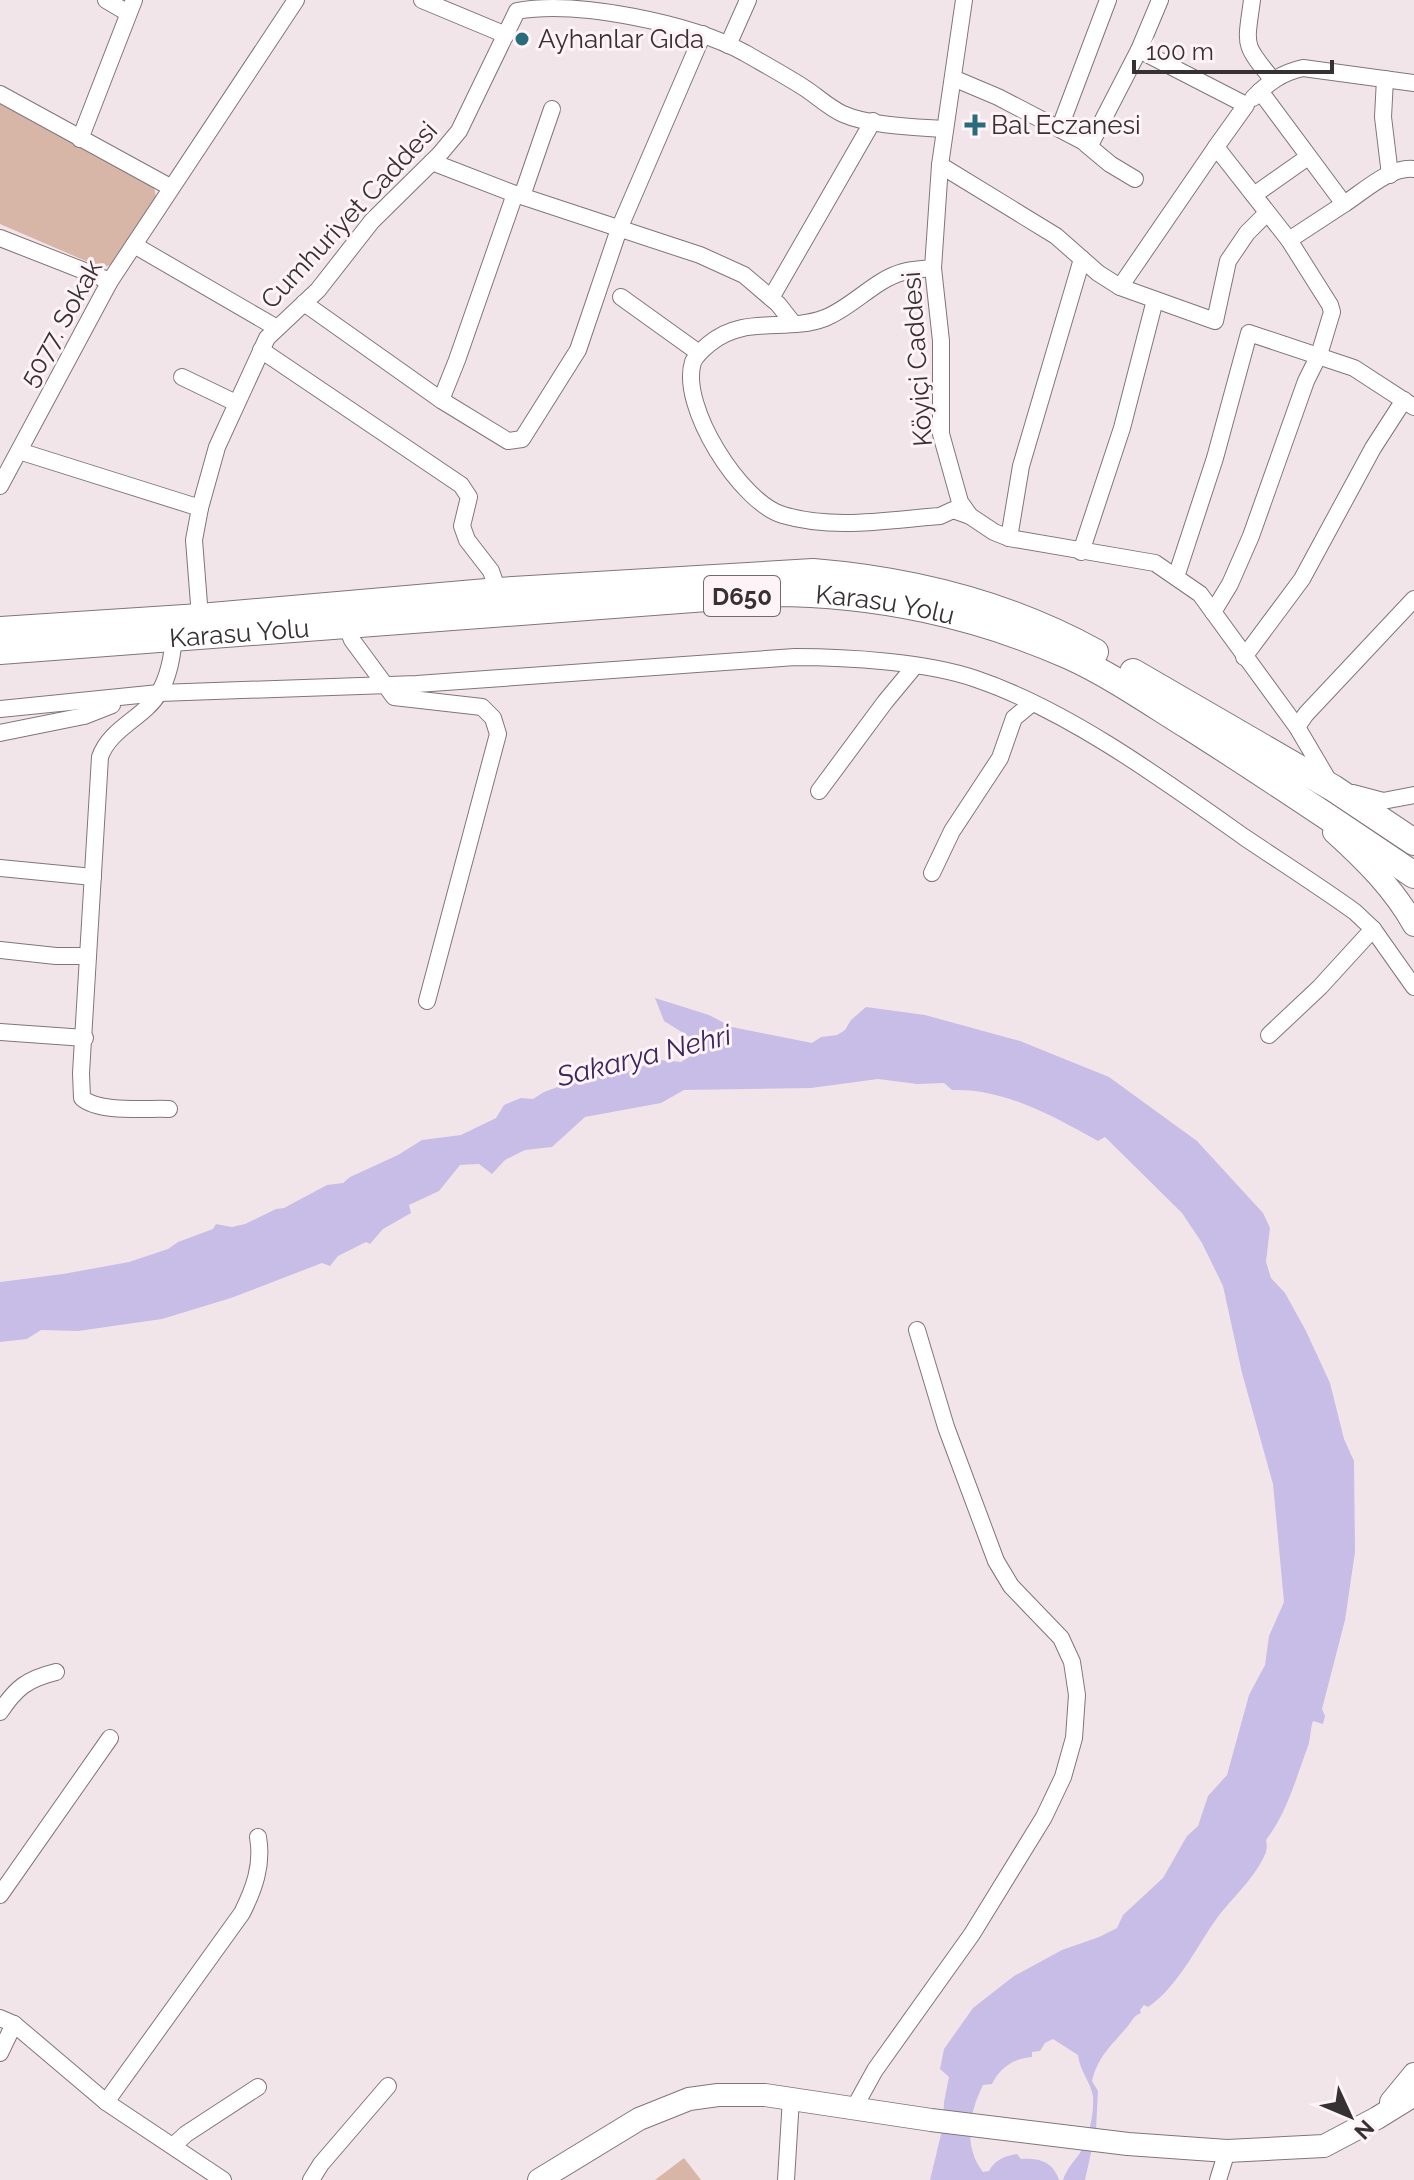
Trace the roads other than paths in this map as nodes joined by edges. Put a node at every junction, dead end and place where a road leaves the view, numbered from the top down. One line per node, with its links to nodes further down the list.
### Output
1 (106, 0): 11 (street)
2 (296, 0): 36 (street, 5077. Sokak)
3 (422, 0): 13 (street)
4 (748, 0): 14 (street)
5 (964, 0): 16 (street, Köyiçi Caddesi)
6 (1108, 0): 25 (street)
7 (1160, 0): 15 (street)
8 (1252, 0): 18 (street)
9 (585, 2): 10 (street, Cumhuriyet Caddesi); 12 (street, Cumhuriyet Caddesi)
10 (533, 3): 13 (street, Cumhuriyet Caddesi)
11 (131, 6): 27 (street)
12 (703, 34): 14 (street, Cumhuriyet Caddesi); 41 (street)
13 (506, 35): 31 (street, Cumhuriyet Caddesi)
14 (728, 45): 24 (street, Cumhuriyet Caddesi)
15 (1139, 50): 22 (street); 28 (street)
16 (953, 78): 25 (street); 26 (street, Köyiçi Caddesi)
17 (1385, 79): 18 (street); 19 (street); 34 (street)
18 (1273, 80): 20 (street)
19 (1414, 83)
20 (1260, 91): 22 (street); 30 (street)
21 (0, 94): 27 (street)
22 (1246, 105): 29 (street)
23 (552, 109): 37 (street)
24 (873, 121): 26 (street, Cumhuriyet Caddesi); 50 (street)
25 (1060, 127): 28 (street)
26 (945, 129): 32 (street, Köyiçi Caddesi)
27 (80, 139): 36 (street)
28 (1086, 144): 35 (street)
29 (1216, 147): 38 (street); 48 (street)
30 (1308, 157): 38 (street); 39 (street)
31 (432, 162): 37 (street); 52 (street, Cumhuriyet Caddesi)
32 (940, 165): 45 (street); 46 (street, Köyiçi Caddesi)
33 (1414, 169): 34 (street)
34 (1390, 175): 39 (street)
35 (1135, 179)
36 (170, 187): 44 (street, 5077. Sokak)
37 (518, 195): 41 (street); 59 (street)
38 (1254, 195): 40 (street)
39 (1344, 204): 43 (street)
40 (1267, 213): 43 (street); 51 (street)
41 (619, 229): 50 (street); 59 (street)
42 (0, 238): 47 (street)
43 (1289, 240): 57 (street)
44 (134, 245): 47 (street, 5077. Sokak); 54 (street)
45 (1082, 259): 48 (street); 66 (street)
46 (933, 268): 53 (street); 65 (street, Köyiçi Caddesi)
47 (110, 281): 62 (street, 5077. Sokak)
48 (1120, 287): 51 (street)
49 (621, 297): 56 (street)
50 (771, 298): 53 (street)
51 (1155, 300): 67 (street)
52 (304, 303): 54 (street, Cumhuriyet Caddesi); 59 (street)
53 (793, 323): 56 (street)
54 (277, 328): 55 (street, Cumhuriyet Caddesi)
55 (261, 350): 60 (street, Cumhuriyet Caddesi); 69 (street)
56 (699, 353): 65 (street)
57 (1319, 355): 61 (street); 68 (street); 71 (street)
58 (182, 377): 60 (street)
59 (441, 400)
60 (236, 403): 64 (street, Cumhuriyet Caddesi)
61 (1409, 403): 77 (street)
62 (19, 451): 63 (street, 5077. Sokak); 64 (street)
63 (0, 486)
64 (200, 508): 72 (street, Cumhuriyet Caddesi)
65 (970, 516): 66 (street)
66 (1009, 538): 67 (street)
67 (1081, 552): 68 (street)
68 (1176, 577): 71 (street)
69 (498, 591): 72 (highway, Karasu Yolu / D650); 87 (highway, Karasu Yolu / D650)
70 (1414, 599): 84 (street)
71 (1213, 612): 77 (street)
72 (200, 617): 74 (highway, Karasu Yolu / D650)
73 (346, 625): 75 (highway, Karasu Yolu / D650); 79 (street); 86 (highway, Karasu Yolu / D650)
74 (0, 630)
75 (174, 638): 76 (highway, Karasu Yolu / D650); 80 (street)
76 (0, 651)
77 (1244, 657): 84 (street)
78 (914, 667): 79 (street); 82 (street); 88 (street)
79 (385, 685): 80 (street); 100 (street)
80 (159, 693): 81 (street); 94 (street)
81 (136, 696): 83 (street); 85 (street)
82 (1031, 704): 92 (street); 96 (street)
83 (0, 709)
84 (1297, 727): 87 (street)
85 (0, 733)
86 (1266, 775): 93 (highway, Karasu Yolu / D650); 95 (main road)
87 (1333, 788): 89 (street); 90 (highway, Karasu Yolu / D650)
88 (819, 791)
89 (1414, 795)
90 (1414, 842)
91 (0, 868): 94 (street)
92 (932, 873)
93 (1414, 875)
94 (93, 877): 98 (street)
95 (1414, 925)
96 (1373, 929): 99 (street); 102 (street)
97 (0, 950): 98 (street)
98 (88, 956): 103 (street)
99 (1414, 987)
100 (427, 1001)
101 (0, 1032): 103 (street)
102 (1269, 1035)
103 (85, 1038): 104 (street)
104 (169, 1109)
105 (917, 1330): 119 (street)
106 (56, 1672): 107 (street)
107 (0, 1712)
108 (110, 1738): 110 (street)
109 (258, 1837): 118 (street)
110 (0, 1895)
111 (7, 2021): 112 (street); 118 (street)
112 (0, 2053)
113 (1414, 2074): 120 (main road)
114 (388, 2086): 124 (street)
115 (258, 2087): 121 (street)
116 (1414, 2095): 120 (main road)
117 (791, 2098): 119 (main road); 125 (main road); 126 (street)
118 (106, 2102): 121 (street)
119 (854, 2108): 122 (main road)
120 (1377, 2118): 122 (main road)
121 (173, 2146): 123 (street)
122 (1227, 2151): 127 (street)
123 (223, 2180)
124 (311, 2180)
125 (539, 2180)
126 (786, 2180)
127 (1218, 2180)

